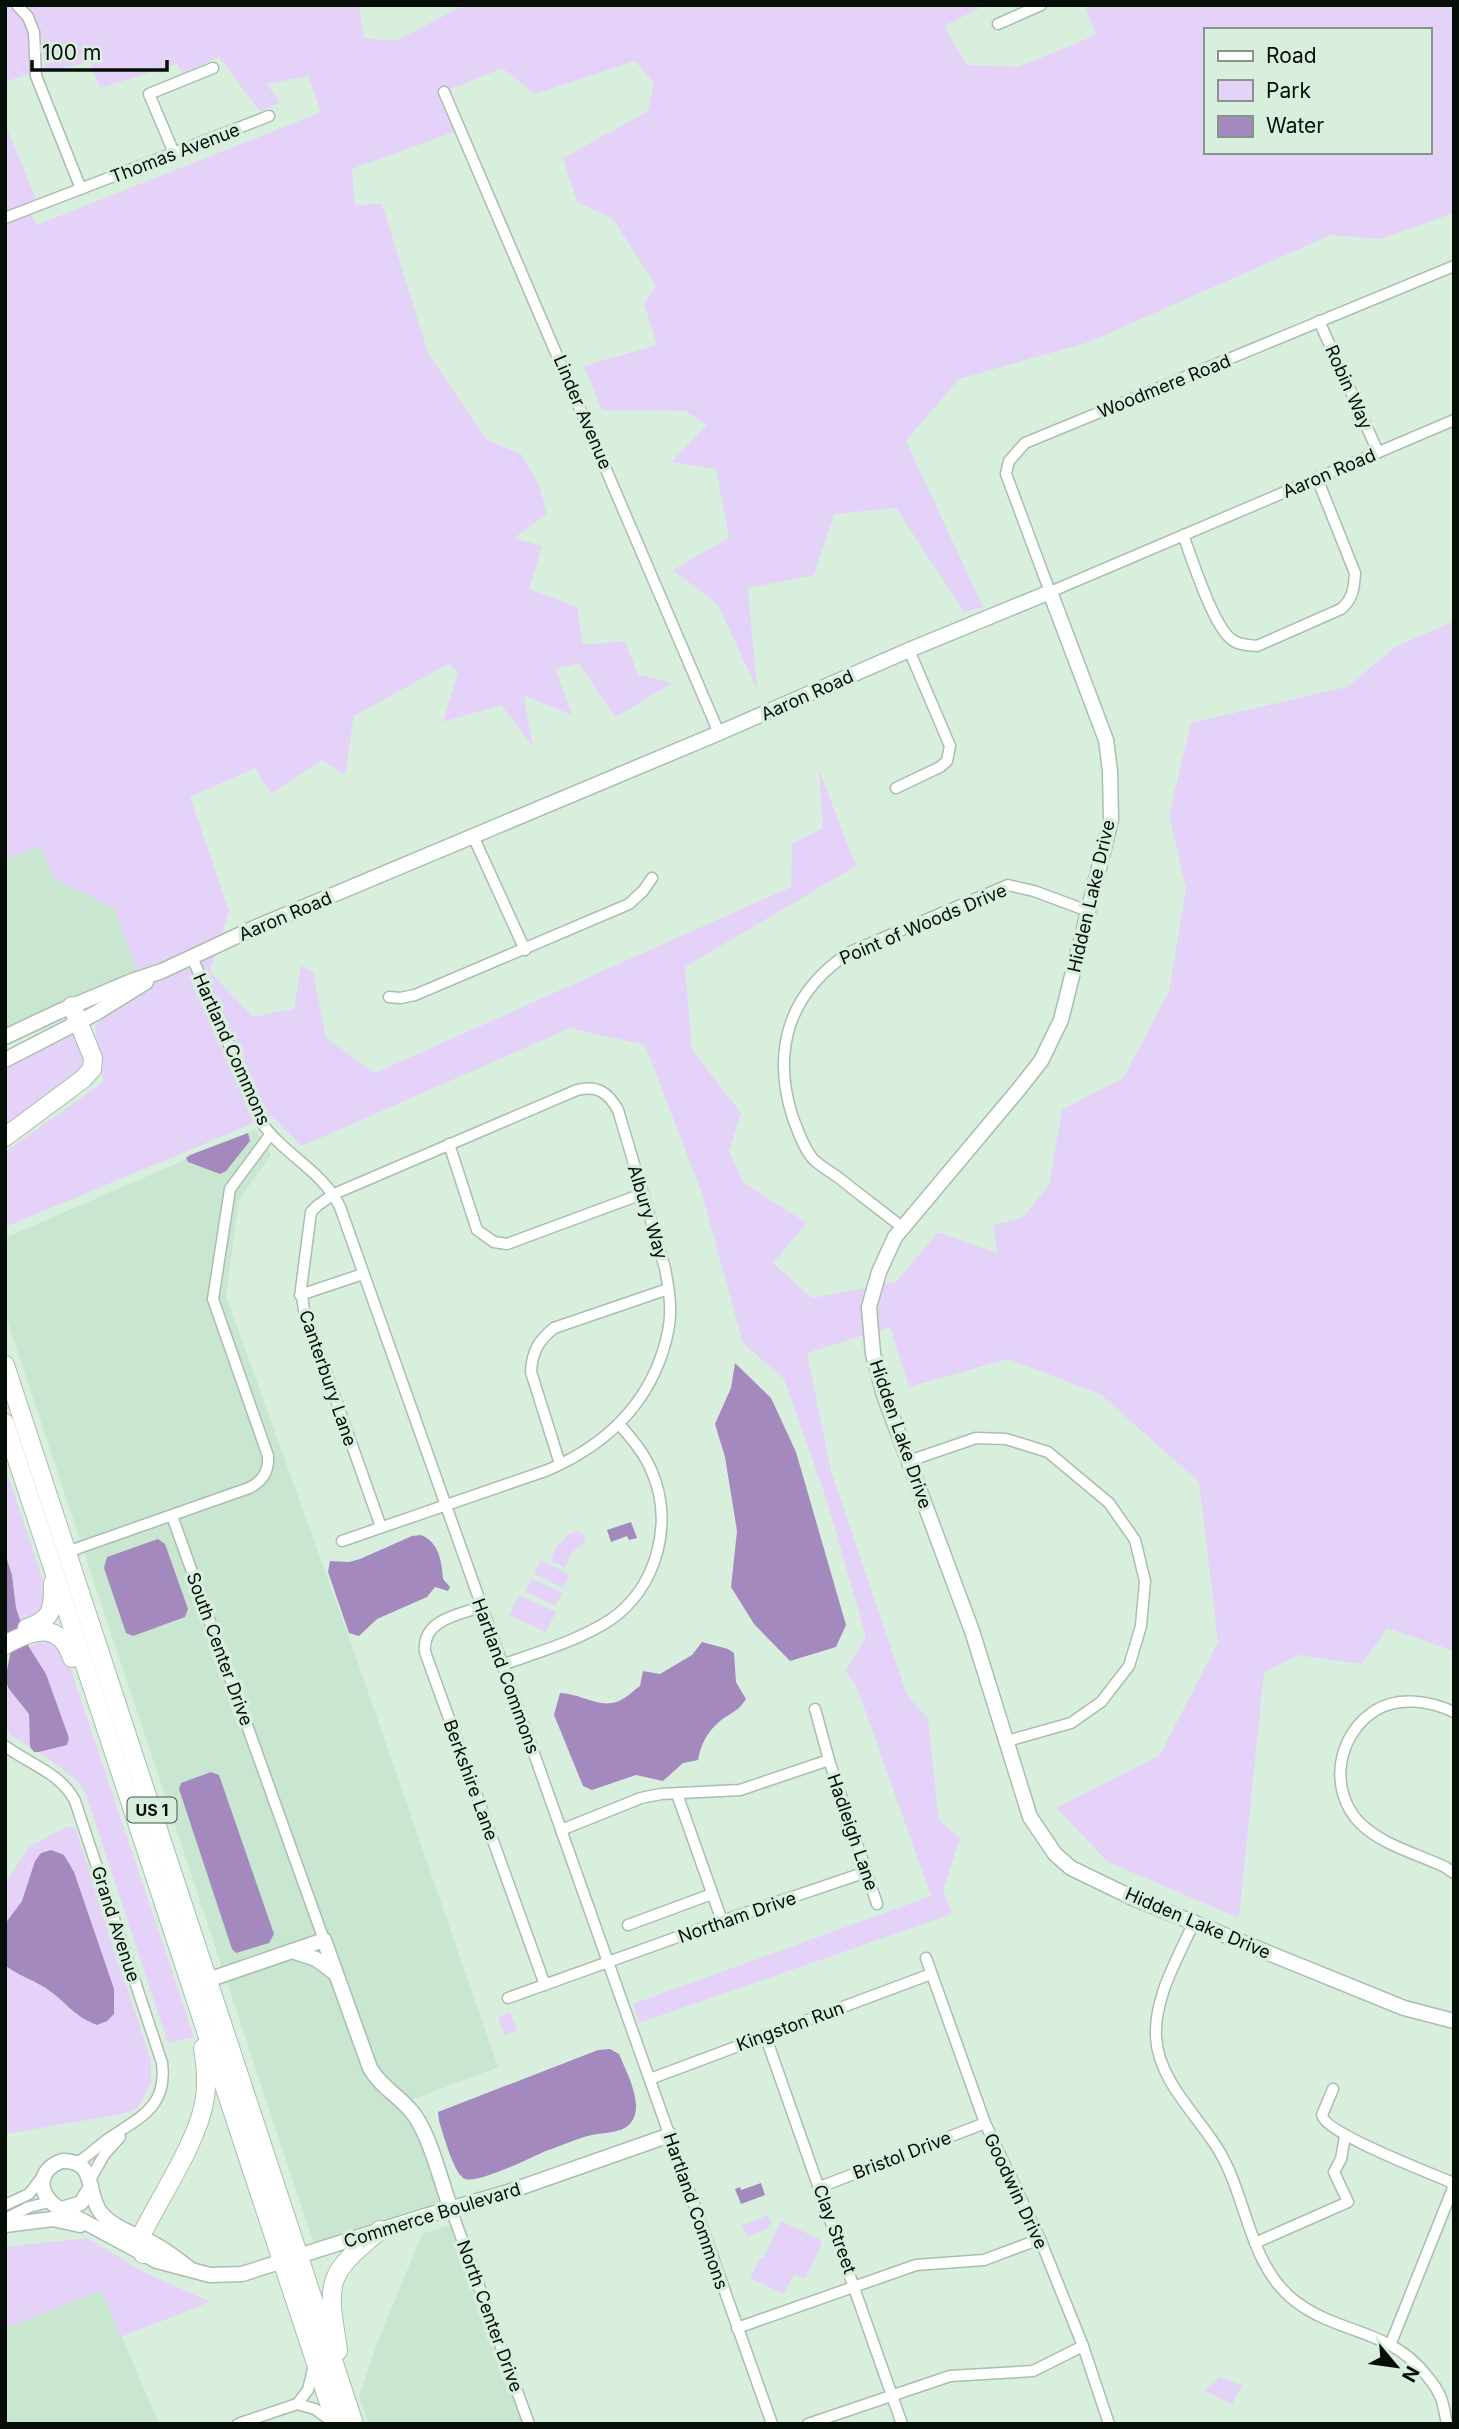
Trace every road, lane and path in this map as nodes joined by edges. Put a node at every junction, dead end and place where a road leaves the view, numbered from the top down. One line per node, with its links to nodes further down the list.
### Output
1 (17, 5): 8 (street)
2 (1035, 7): 3 (street)
3 (998, 24)
4 (213, 68): 7 (street)
5 (444, 92): 18 (street, Linder Avenue)
6 (269, 117): 7 (street, Thomas Avenue)
7 (174, 153): 8 (street, Thomas Avenue)
8 (80, 189): 9 (street, Thomas Avenue)
9 (5, 218)
10 (1454, 266): 11 (street, Woodmere Road)
11 (1319, 321): 13 (street, Robin Way); 16 (street, Woodmere Road)
12 (1453, 422): 13 (street, Aaron Road)
13 (1378, 452): 14 (street, Aaron Road)
14 (1317, 478): 15 (street, Aaron Road); 15 (street)
15 (1183, 536): 16 (street, Aaron Road)
16 (1050, 592): 17 (street, Aaron Road); 22 (street, Hidden Lake Drive)
17 (909, 650): 18 (street, Aaron Road); 19 (street)
18 (719, 733): 20 (street, Aaron Road)
19 (895, 788)
20 (473, 836): 23 (street); 24 (street, Aaron Road)
21 (652, 878): 23 (street)
22 (1088, 911): 34 (street, Hidden Lake Drive); 34 (street, Point of Woods Drive)
23 (526, 950): 25 (street)
24 (192, 957): 26 (street, Aaron Road); 29 (street, Hartland Commons)
25 (389, 997)
26 (76, 1014): 27 (street, Aaron Road); 28 (street, Aaron Road); 30 (highway)
27 (5, 1037)
28 (5, 1060)
29 (270, 1135): 33 (street, Hartland Commons); 44 (street)
30 (5, 1137)
31 (449, 1144): 32 (street); 32 (street, Albury Way); 33 (street, Albury Way)
32 (642, 1194): 36 (street, Albury Way)
33 (334, 1195): 35 (street, Hartland Commons); 37 (street, Canterbury Lane)
34 (903, 1228): 41 (street, Hidden Lake Drive)
35 (363, 1274): 37 (street); 43 (street, Hartland Commons)
36 (668, 1289): 40 (street, Albury Way); 42 (street)
37 (300, 1295): 45 (street, Canterbury Lane)
38 (5, 1365): 47 (highway, US 1)
39 (5, 1423): 48 (highway, US 1)
40 (619, 1424): 42 (street, Albury Way); 52 (street)
41 (909, 1461): 56 (street, Hidden Lake Drive); 56 (street)
42 (560, 1464): 43 (street, Albury Way)
43 (445, 1504): 45 (street, Albury Way); 49 (street, Hartland Commons)
44 (172, 1516): 47 (street); 68 (street, South Center Drive)
45 (381, 1527): 46 (street, Albury Way)
46 (342, 1541)
47 (67, 1552): 74 (highway, US 1)
48 (53, 1569): 50 (highway); 55 (highway, US 1)
49 (481, 1607): 52 (street, Hartland Commons); 75 (street, Berkshire Lane)
50 (38, 1629): 51 (highway); 55 (highway)
51 (6, 1641)
52 (502, 1665): 60 (street, Hartland Commons)
53 (815, 1709): 58 (street, Hadleigh Lane)
54 (1454, 1712): 62 (street)
55 (110, 1741): 77 (highway, US 1)
56 (1007, 1741): 66 (street, Hidden Lake Drive)
57 (5, 1746): 83 (street, Grand Avenue)
58 (829, 1760): 59 (street, Hadleigh Lane); 61 (street, Hadleigh Lane)
59 (677, 1794): 60 (street, Hadleigh Lane); 63 (street)
60 (561, 1830): 71 (street, Hartland Commons)
61 (866, 1872): 64 (street, Hadleigh Lane); 65 (street, Northam Drive)
62 (1454, 1873)
63 (712, 1894): 65 (street); 67 (street)
64 (877, 1905)
65 (722, 1921): 71 (street, Northam Drive)
66 (1194, 1922): 78 (street, Hidden Lake Drive); 99 (street)
67 (628, 1925)
68 (324, 1940): 69 (street); 72 (street, South Center Drive)
69 (292, 1951): 72 (street); 74 (street)
70 (926, 1958): 73 (street, Goodwin Drive)
71 (608, 1962): 75 (street, Northam Drive); 80 (street, Hartland Commons)
72 (335, 1973): 93 (street, South Center Drive)
73 (931, 1975): 79 (street, Kingston Run); 82 (street, Goodwin Drive)
74 (208, 1980): 101 (highway, US 1)
75 (545, 1985): 76 (street, Northam Drive)
76 (508, 1998)
77 (197, 2003): 100 (highway); 101 (highway, US 1)
78 (1454, 2021)
79 (765, 2035): 80 (street, Kingston Run); 89 (street, Clay Street)
80 (650, 2079): 84 (street, Hartland Commons)
81 (1334, 2089): 85 (street)
82 (985, 2123): 89 (street, Bristol Drive); 98 (street, Goodwin Drive)
83 (131, 2125): 86 (street, Grand Avenue); 88 (street, Grand Avenue)
84 (670, 2135): 93 (street, Commerce Boulevard); 103 (street, Hartland Commons)
85 (1345, 2136): 92 (street); 99 (street)
86 (77, 2163): 87 (street); 88 (street)
87 (43, 2176): 90 (street); 91 (street)
88 (91, 2183): 91 (street); 100 (street, Commerce Boulevard)
89 (820, 2188): 102 (street, Clay Street)
90 (5, 2205)
91 (56, 2206): 94 (street); 97 (street, Commerce Boulevard)
92 (1449, 2208): 104 (street)
93 (451, 2209): 96 (street, Commerce Boulevard); 115 (street, North Center Drive)
94 (5, 2219)
95 (5, 2225): 97 (street)
96 (380, 2230): 101 (street, Commerce Boulevard); 107 (highway)
97 (105, 2234): 100 (street, Commerce Boulevard)
98 (1040, 2239): 102 (street); 105 (street, Goodwin Drive)
99 (1255, 2243): 104 (street)
100 (142, 2245): 101 (street, Commerce Boulevard)
101 (290, 2258): 106 (highway, US 1); 107 (highway, US 1)
102 (855, 2286): 103 (street); 109 (street, Clay Street)
103 (737, 2328): 116 (street, Hartland Commons)
104 (1391, 2343): 110 (street)
105 (1083, 2346): 109 (street); 119 (street, Goodwin Drive)
106 (315, 2360): 111 (street); 113 (highway, US 1)
107 (343, 2389): 114 (highway, US 1)
108 (1454, 2393): 110 (street)
109 (891, 2395): 117 (street); 118 (street, Clay Street)
110 (1441, 2397): 120 (street)
111 (297, 2404): 112 (street); 113 (street)
112 (238, 2424)
113 (336, 2424)
114 (354, 2424)
115 (529, 2424)
116 (772, 2424)
117 (808, 2424)
118 (902, 2424)
119 (1109, 2424)
120 (1447, 2424)

